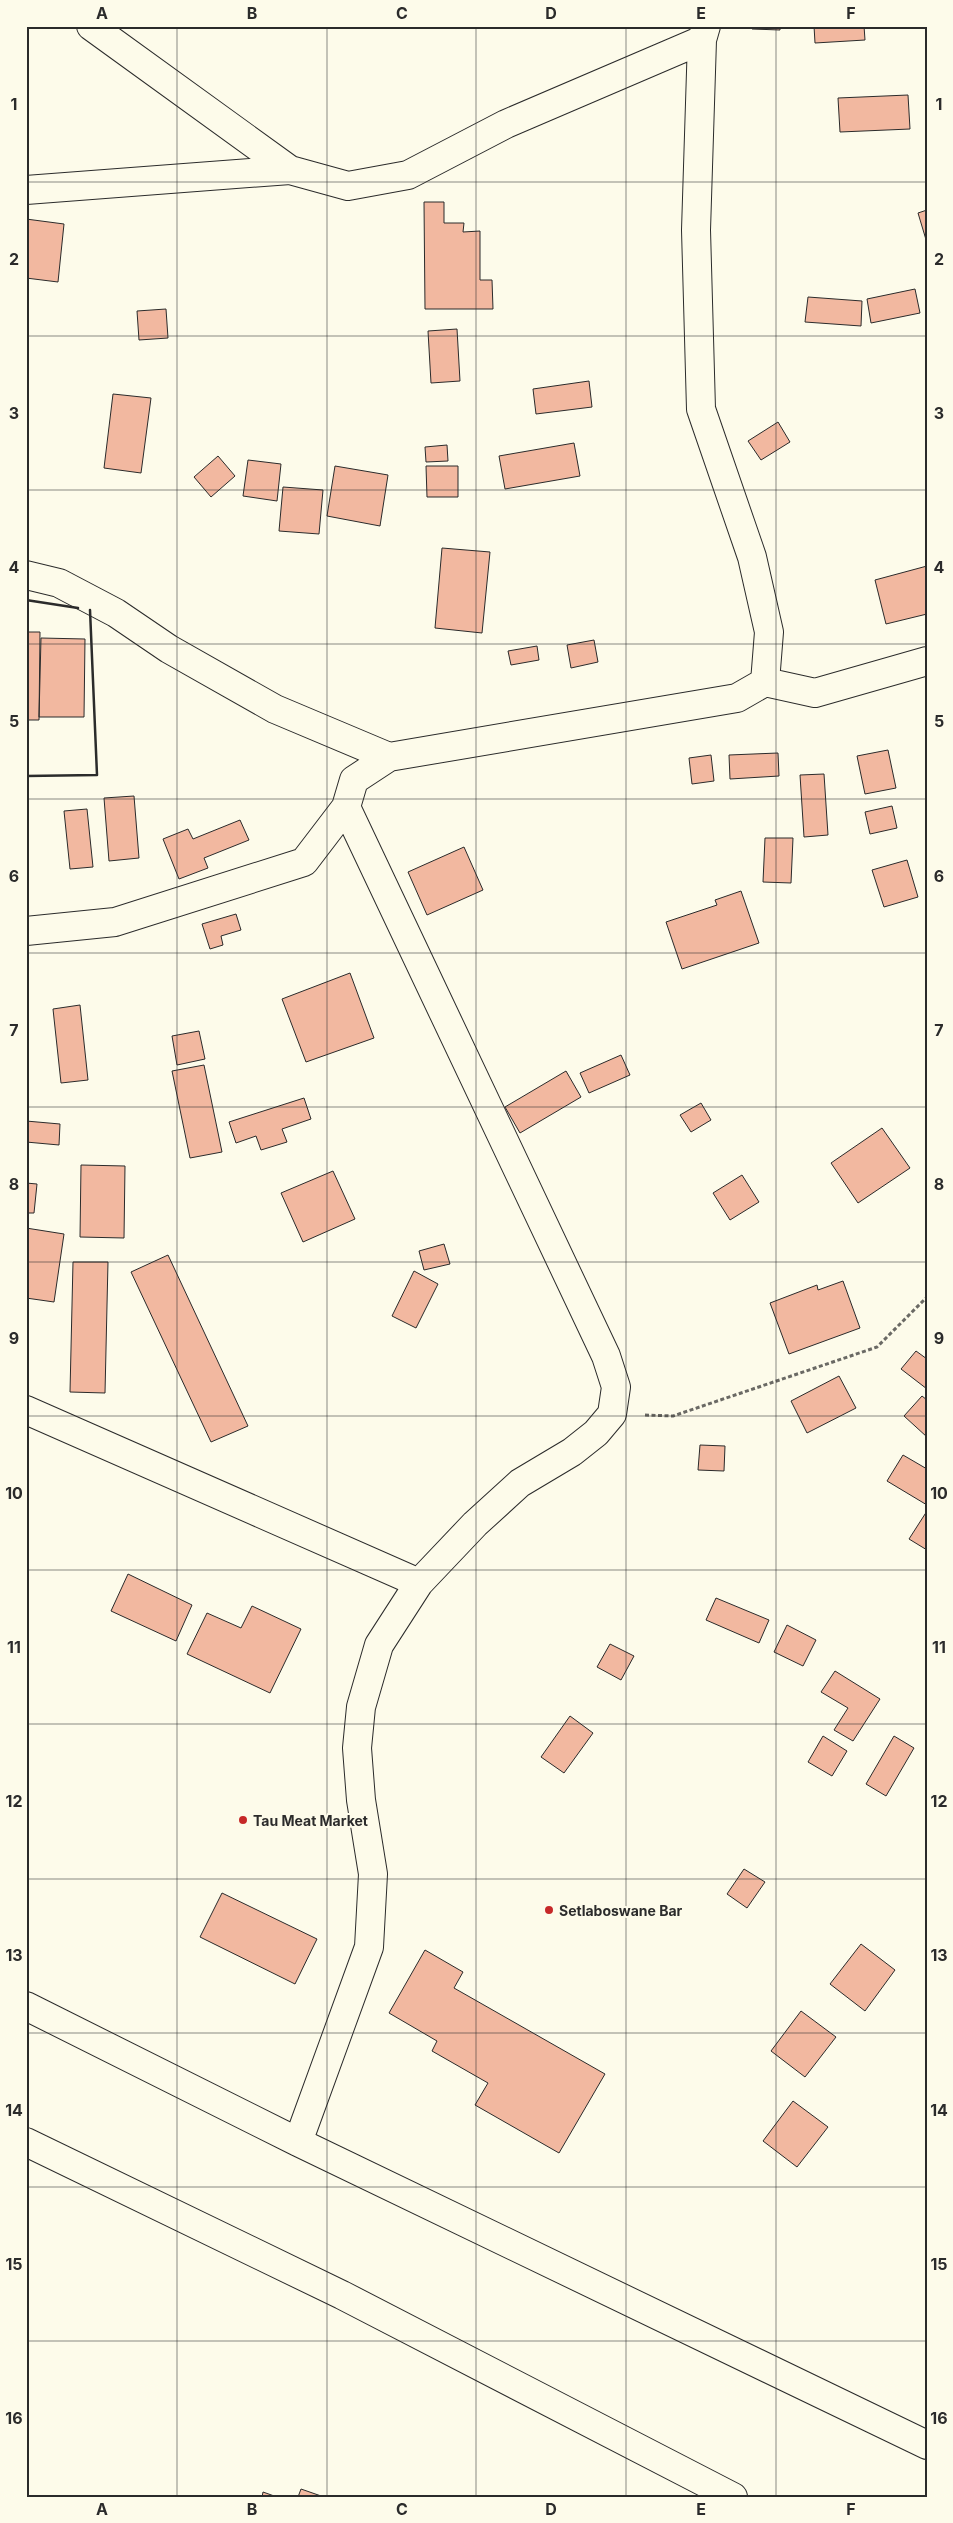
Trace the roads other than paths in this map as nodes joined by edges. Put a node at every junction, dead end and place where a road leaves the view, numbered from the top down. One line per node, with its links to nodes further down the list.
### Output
1 (91, 26): 3 (street)
2 (704, 33): 3 (street); 7 (street)
3 (290, 170): 4 (street)
4 (26, 190)
5 (26, 575): 8 (street)
6 (927, 661): 7 (street)
7 (765, 682): 8 (street)
8 (389, 757): 9 (street)
9 (346, 807): 10 (street); 12 (street)
10 (26, 931)
11 (26, 1410): 12 (street)
12 (419, 1583): 15 (street)
13 (26, 2006): 15 (street)
14 (26, 2142): 17 (street)
15 (298, 2142): 16 (street)
16 (927, 2445)
17 (733, 2497)

